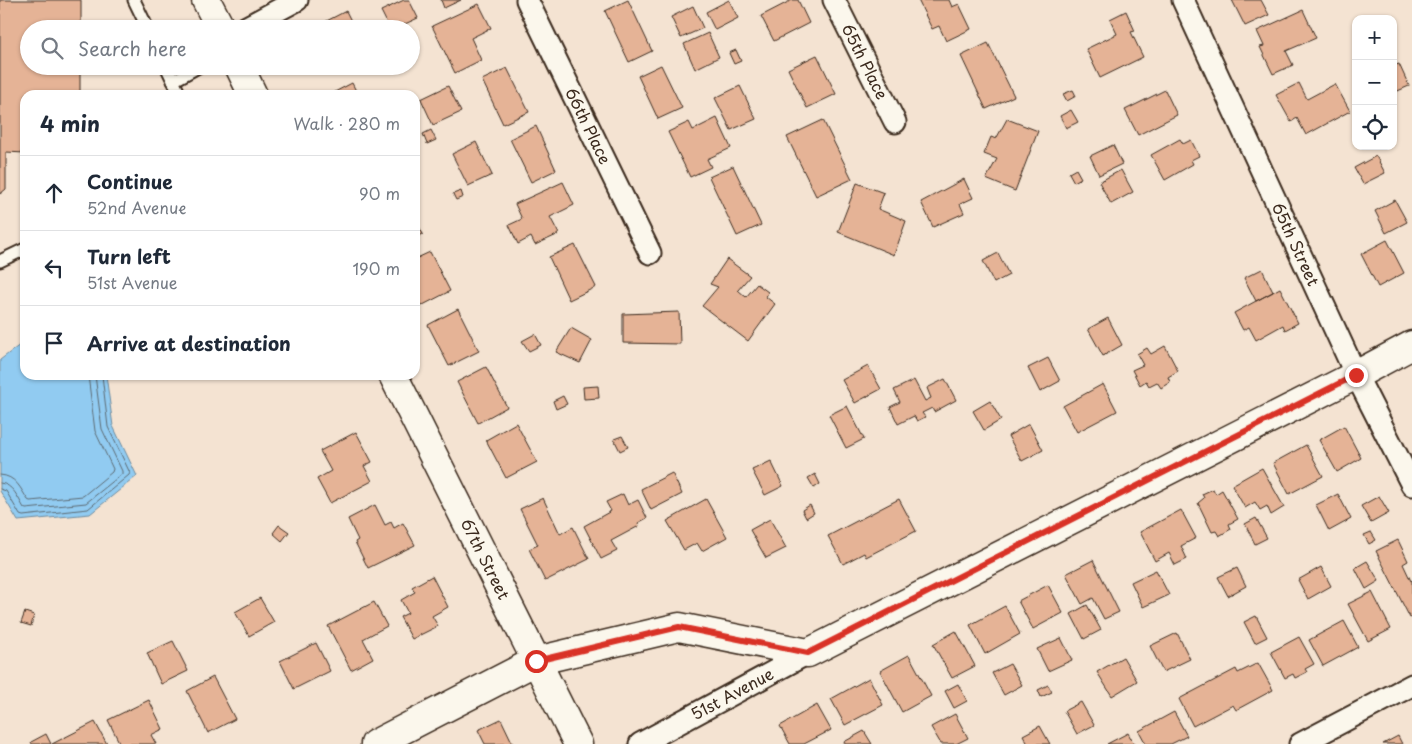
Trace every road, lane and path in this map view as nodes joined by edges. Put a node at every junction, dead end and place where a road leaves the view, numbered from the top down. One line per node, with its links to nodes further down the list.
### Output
1 (134, 0): 7 (lane)
2 (206, 0): 8 (street)
3 (297, 0): 9 (street)
4 (527, 0): 18 (street, 66th Place)
5 (834, 0): 16 (street, 65th Place)
6 (1183, 0): 21 (street, 65th Street)
7 (144, 20)
8 (216, 20)
9 (260, 20)
10 (170, 75): 13 (lane)
11 (184, 75): 13 (lane)
12 (243, 75): 15 (street)
13 (173, 81): 14 (lane)
14 (178, 90)
15 (251, 90)
16 (895, 122)
17 (20, 252): 19 (lane)
18 (650, 253)
19 (0, 262)
20 (1412, 345): 21 (street, 51st Avenue)
21 (1356, 375): 23 (street, 65th Street); 24 (street, 51st Avenue)
22 (395, 380): 25 (street, 67th Street)
23 (1412, 485)
24 (808, 653): 25 (street); 29 (street, 51st Avenue)
25 (536, 661): 27 (street); 28 (street, 67th Street)
26 (1412, 685): 30 (street)
27 (374, 744)
28 (578, 744)
29 (640, 744)
30 (1300, 744)

